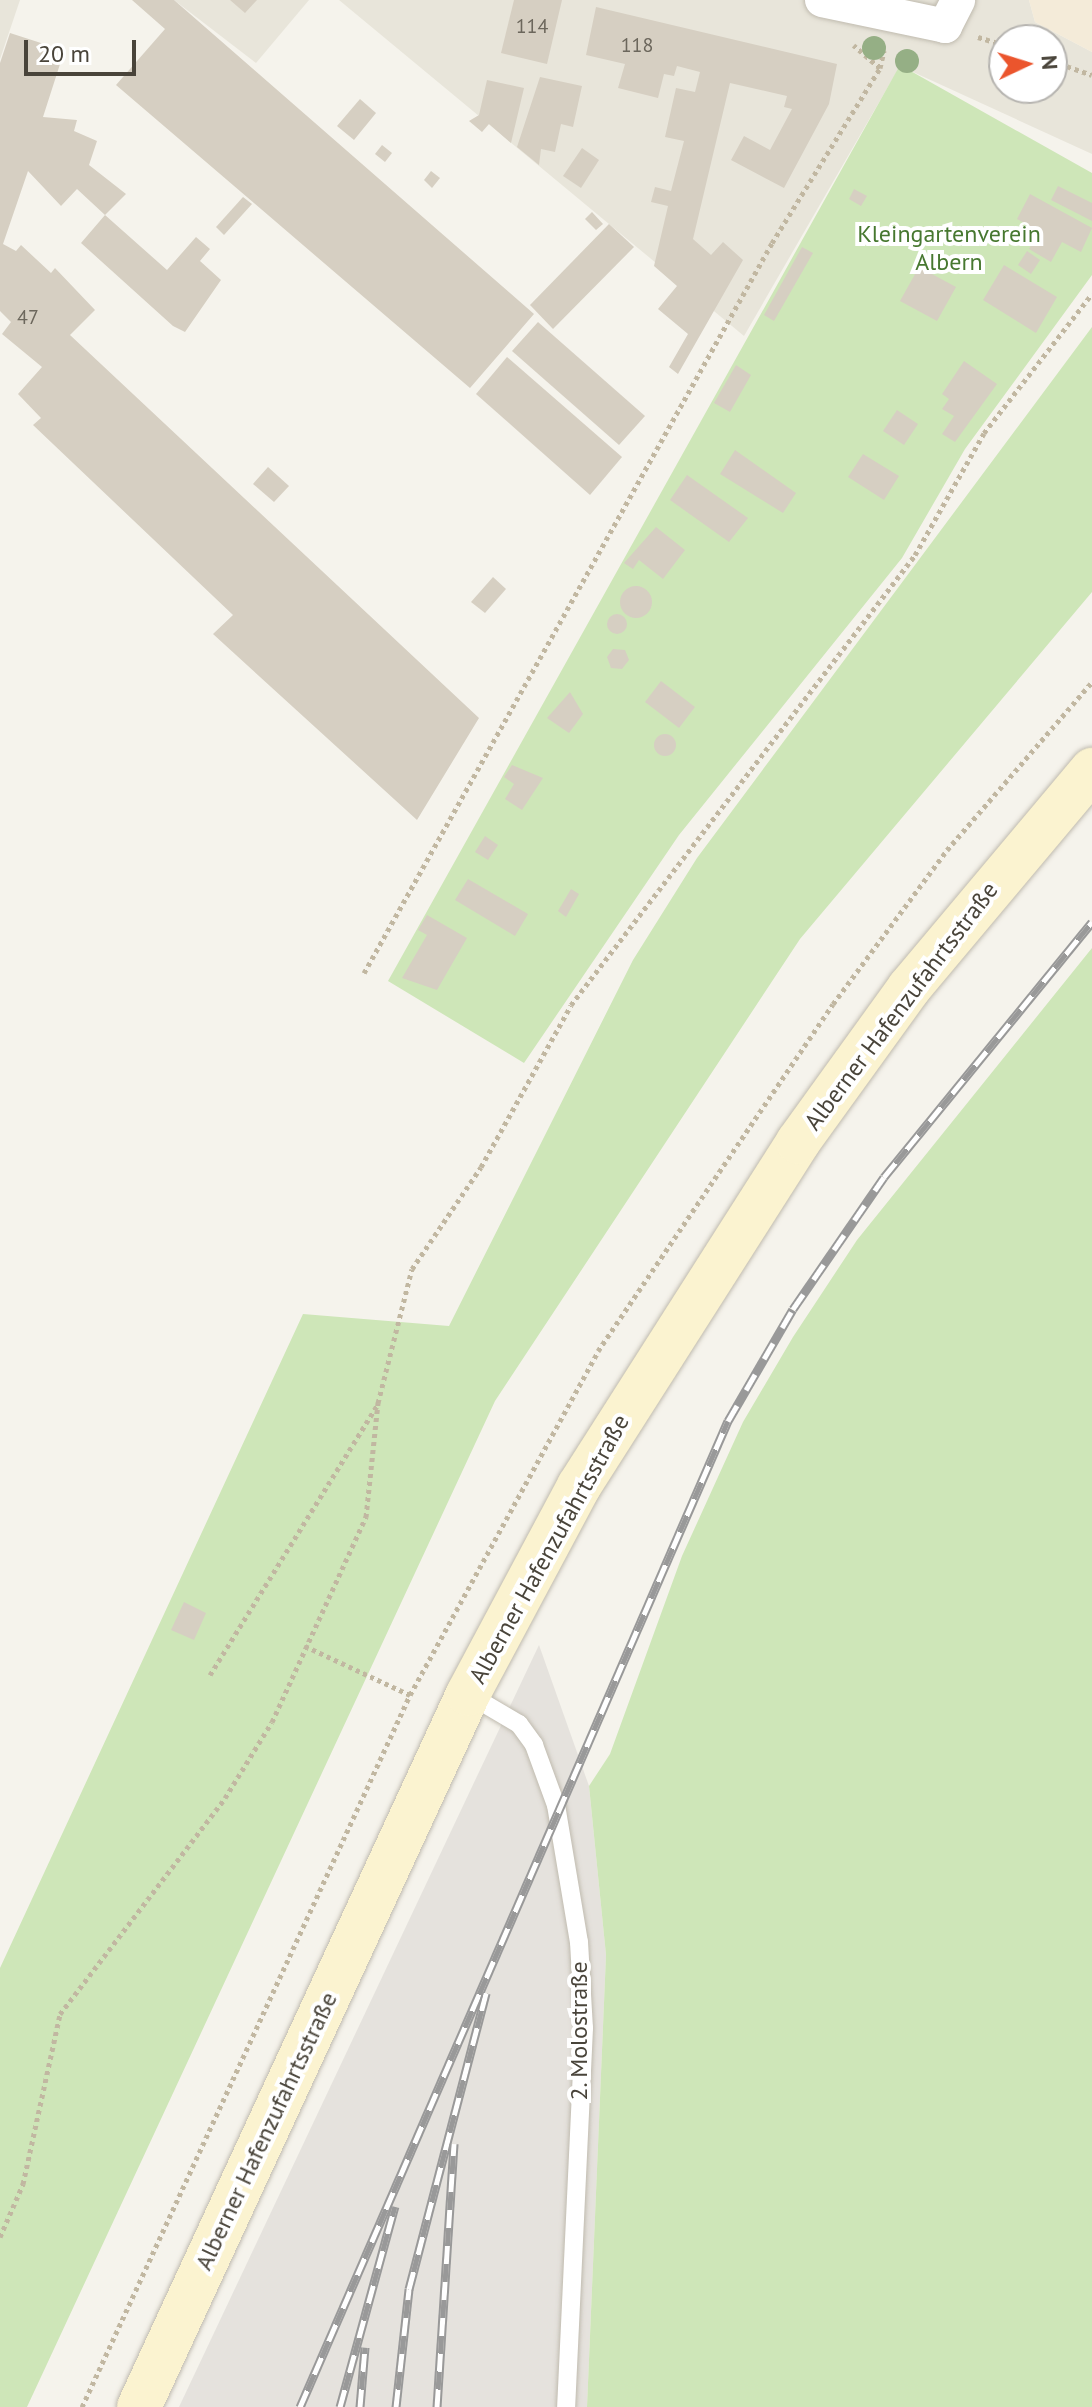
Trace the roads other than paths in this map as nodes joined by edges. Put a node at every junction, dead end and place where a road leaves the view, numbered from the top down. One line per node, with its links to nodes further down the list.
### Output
1 (822, 0): 2 (street)
2 (951, 13)
3 (1092, 770): 4 (main road, Alberner Hafenzufahrtsstraße)
4 (468, 1694): 5 (main road, Alberner Hafenzufahrtsstraße); 6 (lane, 2. Molostraße)
5 (139, 2407)
6 (566, 2407)

